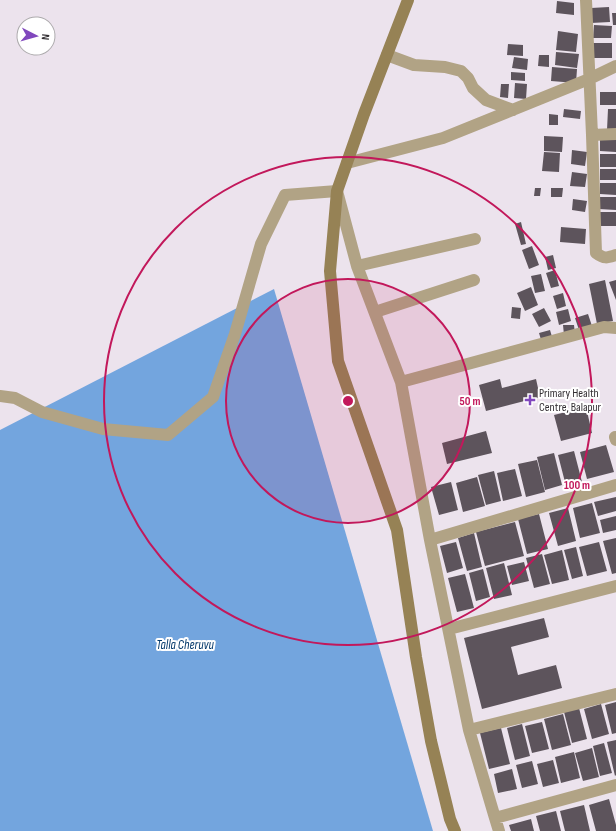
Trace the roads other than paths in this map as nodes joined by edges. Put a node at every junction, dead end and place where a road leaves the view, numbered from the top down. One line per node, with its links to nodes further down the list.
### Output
1 (408, 0): 3 (street)
2 (586, 0): 5 (street)
3 (387, 55): 6 (street); 9 (street)
4 (616, 66): 5 (street)
5 (589, 79): 6 (street); 8 (street)
6 (512, 110): 9 (street)
7 (616, 134): 8 (street)
8 (592, 135): 12 (street)
9 (347, 163): 10 (street)
10 (337, 191): 13 (street); 18 (street); 27 (street)
11 (475, 239): 13 (street)
12 (616, 254)
13 (357, 266): 15 (street)
14 (474, 280): 15 (street)
15 (375, 312): 17 (street)
16 (616, 328): 17 (street)
17 (402, 382): 20 (street)
18 (0, 396)
19 (616, 485): 20 (street)
20 (430, 540): 22 (street)
21 (616, 586): 22 (street)
22 (448, 629): 24 (street)
23 (616, 694): 24 (street)
24 (469, 730): 26 (street)
25 (616, 785): 26 (street)
26 (495, 818): 28 (street)
27 (455, 831)
28 (499, 831)

